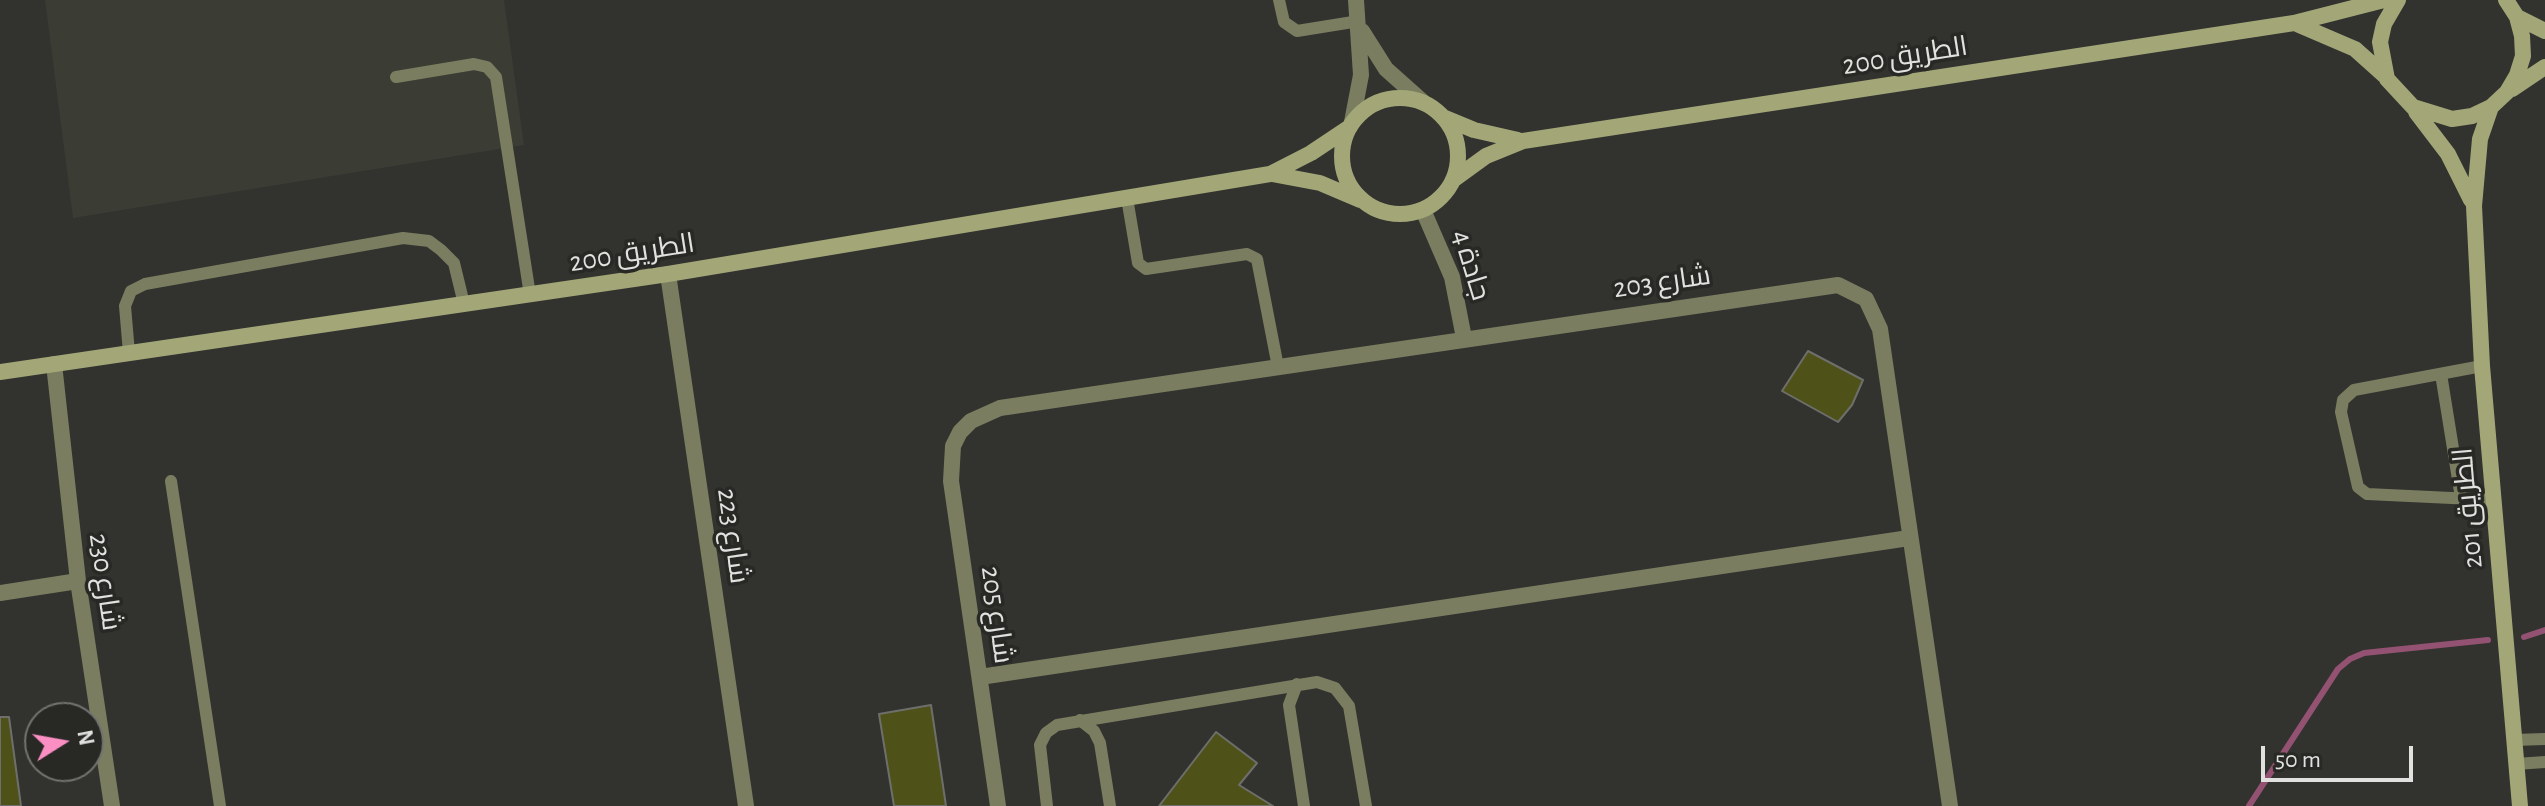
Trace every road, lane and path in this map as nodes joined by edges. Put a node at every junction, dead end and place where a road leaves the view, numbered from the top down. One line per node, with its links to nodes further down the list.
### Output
1 (1279, 0): 8 (lane)
2 (1356, 0): 8 (street)
3 (2384, 0): 7 (main road, الطريق 200)
4 (2398, 0): 12 (main road)
5 (2506, 0): 6 (main road)
6 (2517, 17): 9 (main road); 13 (main road)
7 (2294, 23): 12 (main road, الطريق 200); 19 (main road, الطريق 200)
8 (1359, 24): 14 (street); 18 (street)
9 (2545, 31)
10 (2545, 67): 13 (main road)
11 (396, 77): 27 (lane)
12 (2387, 79): 15 (main road, الطريق 200)
13 (2507, 92): 16 (main road)
14 (1423, 102): 17 (main road); 18 (main road)
15 (2413, 107): 16 (main road); 24 (main road, الطريق 201)
16 (2491, 107): 24 (main road, الطريق 201)
17 (1442, 117): 19 (main road, الطريق 200); 21 (main road)
18 (1351, 125): 20 (main road, الطريق 200); 23 (main road)
19 (1523, 141): 21 (main road, الطريق 200)
20 (1270, 174): 22 (main road, الطريق 200); 23 (main road, الطريق 200)
21 (1453, 180): 25 (main road)
22 (1127, 198): 26 (main road, الطريق 200); 33 (lane)
23 (1367, 204): 25 (main road)
24 (2474, 206): 32 (main road, الطريق 201)
25 (1423, 210): 29 (street, جادة 4)
26 (668, 274): 27 (main road, الطريق 200); 52 (street, شارع 223)
27 (530, 295): 28 (main road, الطريق 200)
28 (464, 304): 30 (main road, الطريق 200); 30 (lane)
29 (1464, 338): 33 (street, شارع 203); 40 (street, شارع 203)
30 (129, 353): 31 (main road, الطريق 200)
31 (54, 364): 34 (main road, الطريق 200); 41 (street, شارع 230)
32 (2482, 366): 35 (lane); 39 (main road, الطريق 201)
33 (1278, 367): 36 (street, شارع 203)
34 (0, 372)
35 (2441, 374): 38 (lane); 38 (lane)
36 (960, 432): 43 (street, شارع 205)
37 (171, 481): 51 (lane)
38 (2461, 498): 39 (lane)
39 (2494, 500): 47 (main road, الطريق 201)
40 (1909, 538): 43 (street); 58 (street, شارع 203)
41 (78, 581): 42 (street); 50 (street, شارع 230)
42 (0, 593)
43 (980, 677): 53 (street, شارع 205)
44 (1297, 684): 45 (lane); 56 (lane); 57 (lane)
45 (1080, 720): 54 (lane); 55 (lane)
46 (2545, 739): 47 (lane)
47 (2514, 740): 49 (main road, الطريق 201)
48 (2545, 762): 49 (lane)
49 (2516, 764): 59 (main road, الطريق 201)
50 (112, 806)
51 (220, 806)
52 (746, 806)
53 (998, 806)
54 (1047, 806)
55 (1110, 806)
56 (1304, 806)
57 (1366, 806)
58 (1950, 806)
59 (2520, 806)

